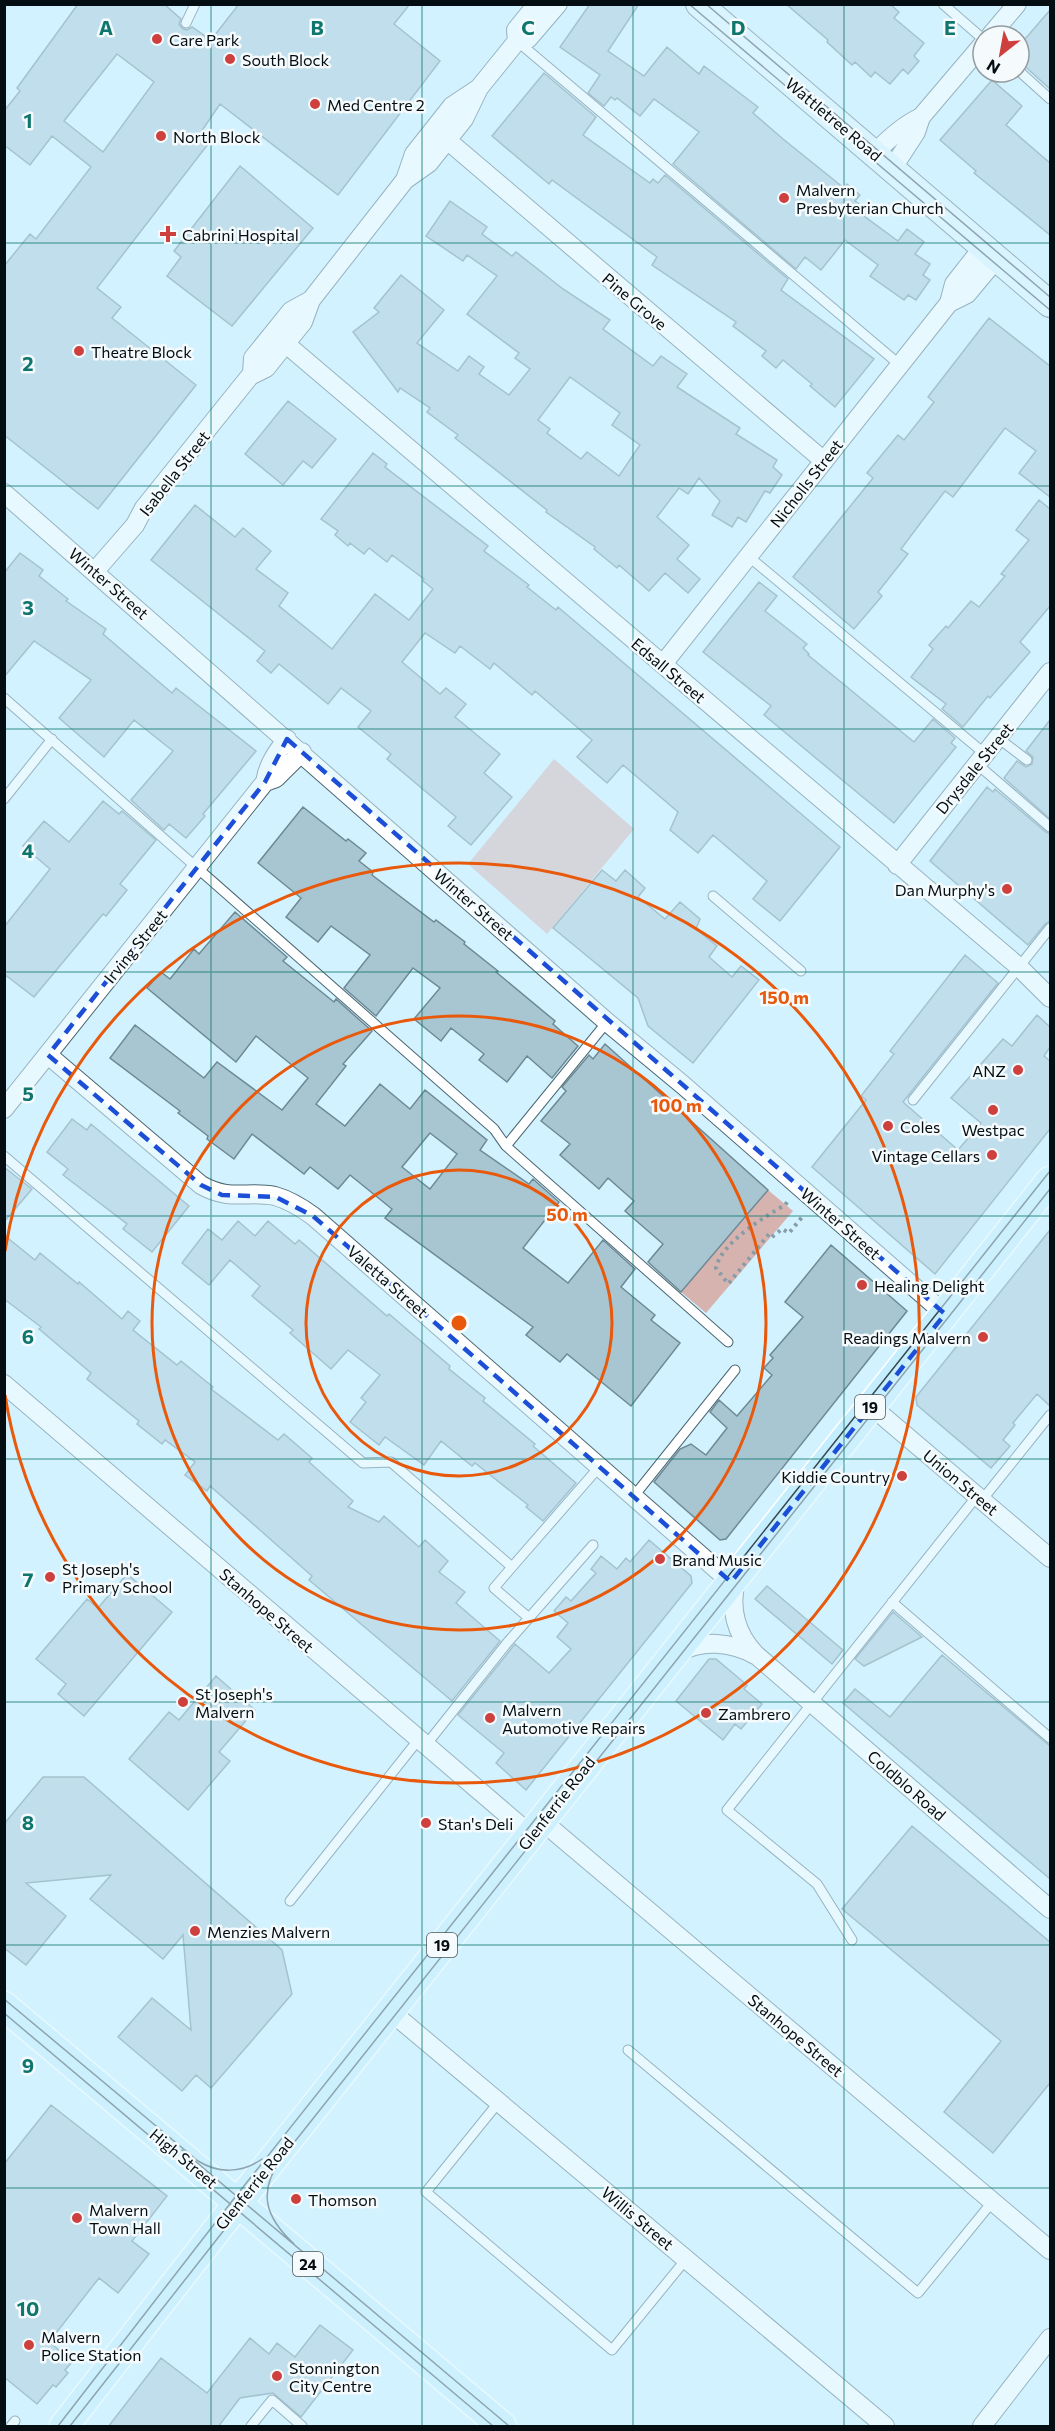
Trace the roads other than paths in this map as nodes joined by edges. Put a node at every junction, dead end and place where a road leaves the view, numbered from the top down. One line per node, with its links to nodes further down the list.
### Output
1 (195, 4): 7 (lane)
2 (537, 4): 10 (street, Isabella Street)
3 (558, 4): 10 (street, Isabella Street)
4 (699, 4): 16 (main road, Wattletree Road)
5 (943, 4): 9 (lane)
6 (1017, 4): 8 (street)
7 (186, 23)
8 (1000, 24)
9 (971, 28)
10 (517, 41): 13 (street, Isabella Street); 23 (lane)
11 (971, 58): 16 (street)
12 (1031, 82): 14 (lane)
13 (479, 88): 15 (street, Isabella Street); 17 (street, Isabella Street)
14 (1050, 99)
15 (447, 140): 17 (street, Isabella Street); 25 (street, Pine Grove)
16 (883, 161): 18 (main road, Wattletree Road)
17 (405, 180): 19 (street, Isabella Street)
18 (990, 252): 20 (main road, Wattletree Road); 23 (street, Nicholls Street)
19 (311, 300): 21 (street, Isabella Street); 22 (street, Isabella Street)
20 (1050, 304)
21 (282, 322): 22 (street); 24 (street, Isabella Street)
22 (286, 344): 24 (street, Isabella Street); 29 (street, Edsall Street)
23 (900, 365): 25 (street, Nicholls Street)
24 (252, 374): 28 (street, Isabella Street)
25 (824, 461): 27 (street, Nicholls Street)
26 (4, 493): 28 (street, Winter Street)
27 (748, 556): 29 (street, Nicholls Street); 36 (lane)
28 (95, 571): 33 (street, Winter Street)
29 (663, 664): 41 (street, Edsall Street)
30 (1050, 672): 32 (street, Drysdale Street)
31 (4, 699): 34 (lane)
32 (998, 738): 36 (street, Drysdale Street); 37 (lane)
33 (287, 739): 35 (street, Winter Street); 38 (street, Irving Street)
34 (52, 740): 39 (lane); 42 (lane)
35 (302, 752): 38 (street, Irving Street); 48 (street, Winter Street)
36 (981, 759): 40 (lane); 41 (street, Drysdale Street)
37 (1027, 760)
38 (265, 782): 42 (street, Irving Street)
39 (4, 799)
40 (1050, 827)
41 (897, 865): 45 (street, Edsall Street)
42 (197, 867): 49 (street, Irving Street); 52 (lane)
43 (713, 896): 46 (lane)
44 (1050, 928): 45 (lane)
45 (1019, 967): 47 (street, Edsall Street); 50 (lane)
46 (801, 971)
47 (1050, 998)
48 (607, 1022): 52 (lane); 55 (street, Winter Street)
49 (48, 1055): 51 (street, Irving Street); 61 (street, Valetta Street)
50 (913, 1100)
51 (4, 1109)
52 (506, 1146): 56 (lane)
53 (4, 1156): 66 (lane)
54 (1050, 1181): 55 (main road, Glenferrie Road / 19)
55 (945, 1314): 59 (main road, Glenferrie Road / 19)
56 (728, 1342)
57 (735, 1370): 62 (lane)
58 (4, 1384): 74 (street, Stanhope Street)
59 (871, 1406): 63 (street, Union Street); 67 (main road, Glenferrie Road / 19)
60 (1050, 1415): 63 (lane)
61 (600, 1466): 62 (street, Valetta Street); 66 (lane)
62 (634, 1496): 67 (street, Valetta Street)
63 (979, 1498): 65 (street, Union Street); 68 (lane)
64 (593, 1545): 69 (lane)
65 (1050, 1558)
66 (512, 1567): 69 (lane)
67 (738, 1573): 70 (main road, Glenferrie Road / 19); 71 (street, Coldblo Road)
68 (892, 1602): 72 (lane); 73 (lane)
69 (529, 1618): 74 (lane)
70 (669, 1659): 71 (street, Coldblo Road); 75 (main road, Glenferrie Road / 19)
71 (764, 1661): 72 (street, Coldblo Road)
72 (812, 1702): 77 (street, Coldblo Road); 78 (lane)
73 (1050, 1738)
74 (422, 1742): 75 (street, Stanhope Street); 76 (lane)
75 (536, 1828): 80 (main road, Glenferrie Road / 19); 83 (street, Stanhope Street)
76 (290, 1901)
77 (1050, 1909)
78 (852, 1940)
79 (4, 2006): 84 (main road, High Street / 24)
80 (390, 2011): 82 (street, Willis Street); 84 (main road, Glenferrie Road / 19)
81 (628, 2050): 83 (lane)
82 (498, 2103): 86 (street, Willis Street); 86 (lane)
83 (993, 2201): 85 (street, Stanhope Street)
84 (237, 2204): 88 (main road, Glenferrie Road / 19); 91 (main road, High Street / 24)
85 (1050, 2250)
86 (687, 2258): 92 (street, Willis Street)
87 (1050, 2338): 93 (street)
88 (64, 2427)
89 (251, 2427): 90 (lane)
90 (302, 2427)
91 (502, 2427)
92 (885, 2427)
93 (982, 2427)

